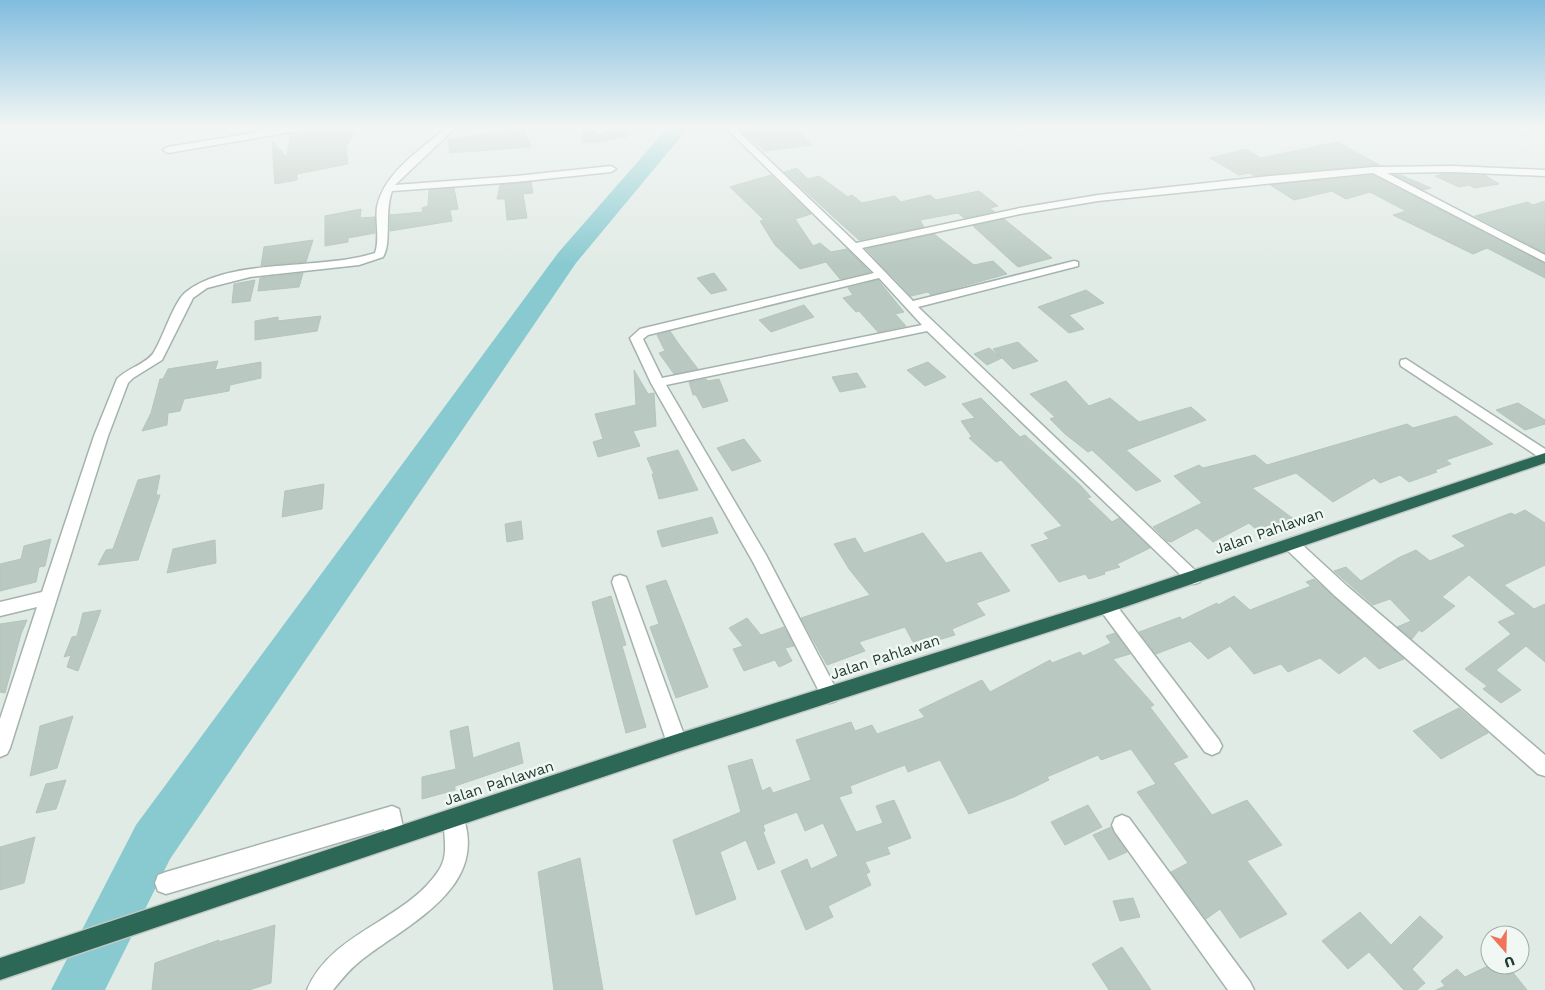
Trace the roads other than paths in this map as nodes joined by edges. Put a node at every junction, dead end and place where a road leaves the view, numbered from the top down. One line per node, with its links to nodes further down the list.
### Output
1 (400, 173): 6 (street)
2 (571, 173): 6 (street)
3 (777, 173): 7 (street)
4 (1337, 173): 7 (street)
5 (1380, 173): 8 (street)
6 (388, 188): 19 (street)
7 (853, 247): 10 (street)
8 (1545, 259)
9 (1074, 264): 11 (street)
10 (882, 274): 11 (street); 14 (street)
11 (911, 305): 12 (street)
12 (930, 327): 14 (street); 17 (street)
13 (1406, 363): 15 (street)
14 (658, 383): 22 (street)
15 (1545, 457): 16 (highway, Jalan Pahlawan)
16 (1291, 544): 17 (highway, Jalan Pahlawan); 26 (street)
17 (1194, 577): 20 (highway, Jalan Pahlawan)
18 (620, 582): 23 (street)
19 (50, 597): 21 (street); 25 (street)
20 (1106, 606): 22 (highway, Jalan Pahlawan); 24 (street)
21 (0, 609)
22 (830, 695): 23 (highway, Jalan Pahlawan)
23 (677, 743): 27 (highway, Jalan Pahlawan)
24 (1212, 746)
25 (0, 748)
26 (1545, 766)
27 (454, 818): 29 (highway, Jalan Pahlawan); 32 (street)
28 (1122, 825): 33 (street)
29 (395, 836): 30 (street); 31 (highway, Jalan Pahlawan)
30 (166, 883)
31 (0, 969)
32 (319, 990)
33 (1242, 990)

